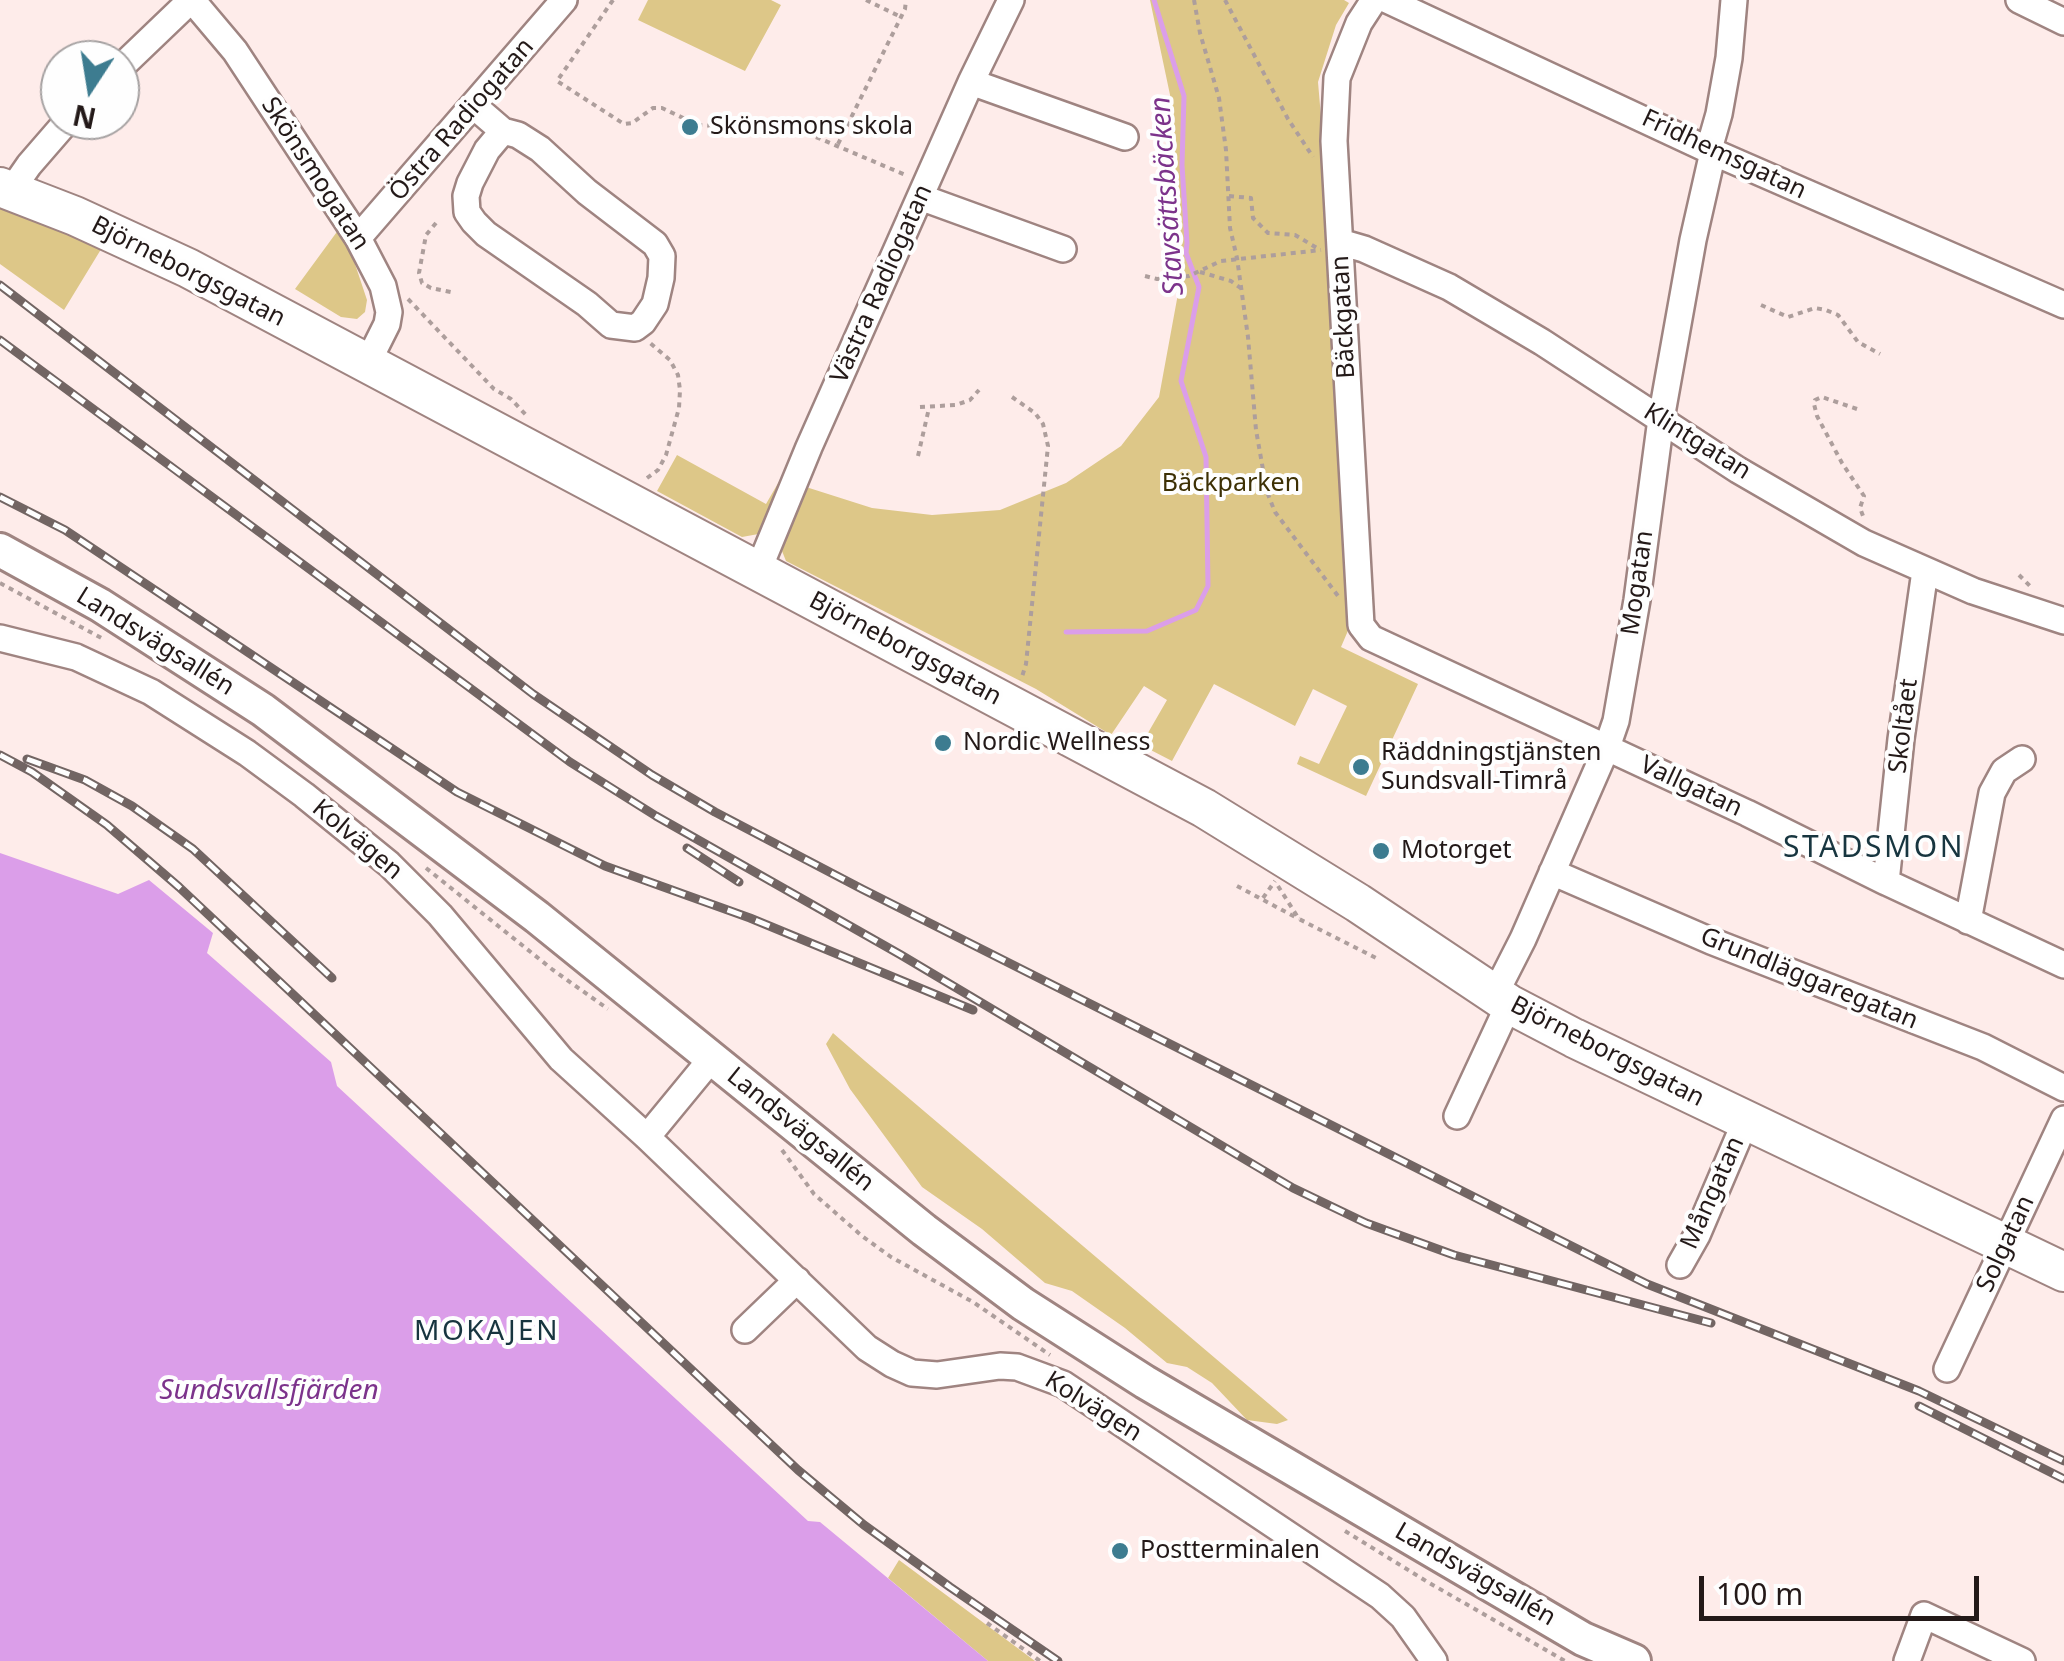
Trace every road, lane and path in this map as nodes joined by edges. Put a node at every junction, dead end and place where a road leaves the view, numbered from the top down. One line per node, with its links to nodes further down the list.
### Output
1 (191, 0): 15 (street); 28 (street, Skönsmogatan)
2 (564, 0): 17 (street, Östra Radiogatan)
3 (613, 0): 21 (path)
4 (866, 0): 13 (path)
5 (906, 0): 13 (path)
6 (1011, 0): 16 (street, Västra Radiogatan)
7 (1194, 0): 26 (path)
8 (1225, 0): 25 (path)
9 (1374, 0): 25 (street, Bäckgatan)
10 (1387, 0): 22 (street, Fridhemsgatan)
11 (1734, 0): 22 (street, Mogatan)
12 (2019, 0): 14 (street)
13 (902, 17): 21 (path)
14 (2064, 22)
15 (140, 49)
16 (971, 82): 19 (street); 24 (street, Västra Radiogatan)
17 (474, 106): 18 (street); 28 (street, Östra Radiogatan)
18 (503, 131): 39 (street); 39 (street)
19 (1125, 137)
20 (50, 140): 23 (street)
21 (837, 146): 24 (path)
22 (1711, 150): 38 (street, Fridhemsgatan); 48 (street, Mogatan)
23 (6, 189): 41 (highway, Björneborgsgatan)
24 (923, 190): 30 (street); 53 (street, Västra Radiogatan)
25 (1338, 193): 29 (street, Bäckgatan)
26 (1227, 196): 29 (path); 31 (path)
27 (436, 223): 36 (path)
28 (358, 238): 41 (street, Skönsmogatan)
29 (1330, 246): 31 (path); 48 (street, Klintgatan); 56 (street, Bäckgatan)
30 (1063, 249)
31 (1238, 258): 32 (path); 34 (path)
32 (1200, 272): 33 (path); 34 (path)
33 (1146, 276)
34 (1242, 289): 56 (path)
35 (400, 292): 47 (path)
36 (454, 293)
37 (1761, 305): 40 (path)
38 (2064, 305)
39 (635, 328): 50 (path)
40 (1880, 354)
41 (367, 364): 53 (highway, Björneborgsgatan)
42 (979, 390): 45 (path)
43 (1012, 397): 58 (path)
44 (920, 406): 45 (path)
45 (929, 408): 49 (path)
46 (1857, 409): 51 (path)
47 (528, 417)
48 (1661, 420): 51 (street, Klintgatan); 59 (street, Mogatan)
49 (918, 456)
50 (647, 478)
51 (1864, 543): 54 (street, Klintgatan)
52 (0, 550): 72 (main road, Landsvägsallén)
53 (758, 571): 58 (highway, Björneborgsgatan)
54 (1925, 571): 55 (street, Klintgatan); 64 (street, Skoltået)
55 (2064, 621)
56 (1366, 632): 59 (street, Vallgatan)
57 (0, 638): 77 (street, Kolvägen)
58 (1008, 704): 71 (highway, Björneborgsgatan)
59 (1606, 747): 62 (street, Mogatan); 64 (street, Vallgatan)
60 (2022, 759): 68 (street)
61 (1281, 869): 63 (path)
62 (1552, 872): 71 (street, Mogatan); 73 (street, Grundläggaregatan)
63 (1275, 881): 66 (path); 67 (path)
64 (1886, 882): 68 (street, Vallgatan)
65 (1236, 886): 66 (path)
66 (1262, 900): 67 (path)
67 (1299, 919): 69 (path)
68 (1968, 921): 70 (street, Vallgatan)
69 (1376, 958)
70 (2064, 965)
71 (1502, 999): 74 (street, Mogatan); 76 (highway, Björneborgsgatan)
72 (712, 1058): 77 (street); 87 (main road, Landsvägsallén)
73 (2064, 1088)
74 (1457, 1116)
75 (2064, 1119): 78 (street, Solgatan)
76 (1746, 1120): 78 (highway, Björneborgsgatan); 79 (street, Mångatan)
77 (646, 1137): 81 (street, Kolvägen)
78 (2006, 1244): 80 (highway, Björneborgsgatan); 83 (street, Solgatan)
79 (1680, 1265)
80 (2064, 1272)
81 (797, 1280): 82 (street); 86 (street, Kolvägen)
82 (745, 1330)
83 (1947, 1369)
84 (988, 1623): 85 (path)
85 (1040, 1661)
86 (1434, 1661)
87 (1634, 1661)
88 (1907, 1661): 89 (street)
89 (2022, 1661)

